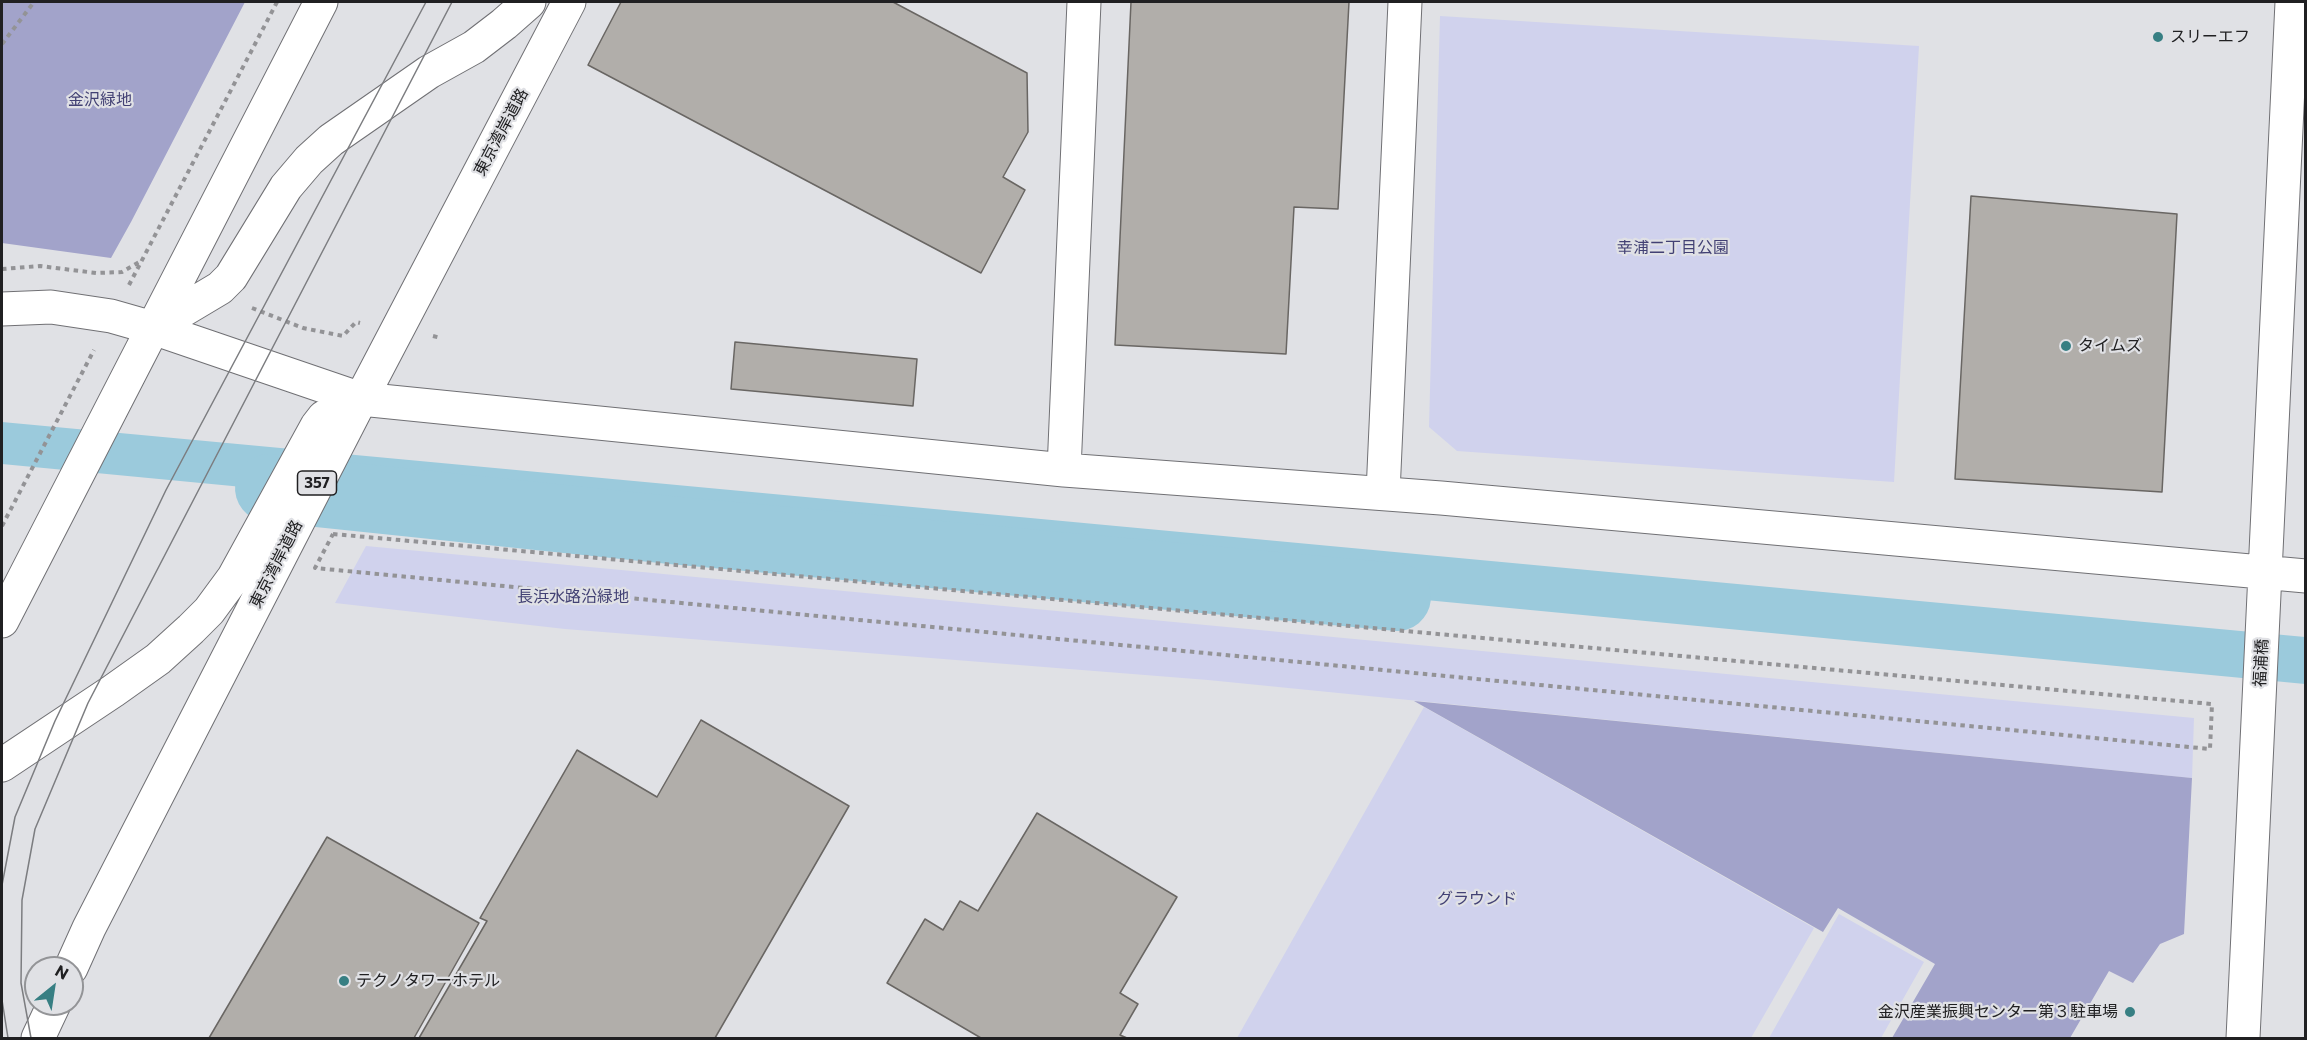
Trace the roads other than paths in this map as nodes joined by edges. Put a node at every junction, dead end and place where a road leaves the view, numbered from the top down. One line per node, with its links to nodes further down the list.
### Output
1 (321, 2): 8 (main road)
2 (529, 2): 8 (main road)
3 (569, 2): 9 (main road, 東京湾岸道路 / 357)
4 (1084, 2): 10 (main road)
5 (1405, 2): 11 (main road)
6 (2292, 2): 12 (main road, 福浦橋)
7 (2, 309): 8 (main road)
8 (153, 328): 9 (main road); 14 (main road)
9 (361, 399): 10 (main road); 15 (main road, 357); 16 (main road, 東京湾岸道路 / 357)
10 (1064, 470): 11 (main road)
11 (1383, 493): 12 (main road)
12 (2265, 573): 13 (main road); 19 (main road, 福浦橋)
13 (2306, 576)
14 (2, 621)
15 (2, 765)
16 (76, 956)
17 (48, 1016): 18 (main road)
18 (38, 1038)
19 (2243, 1038)

